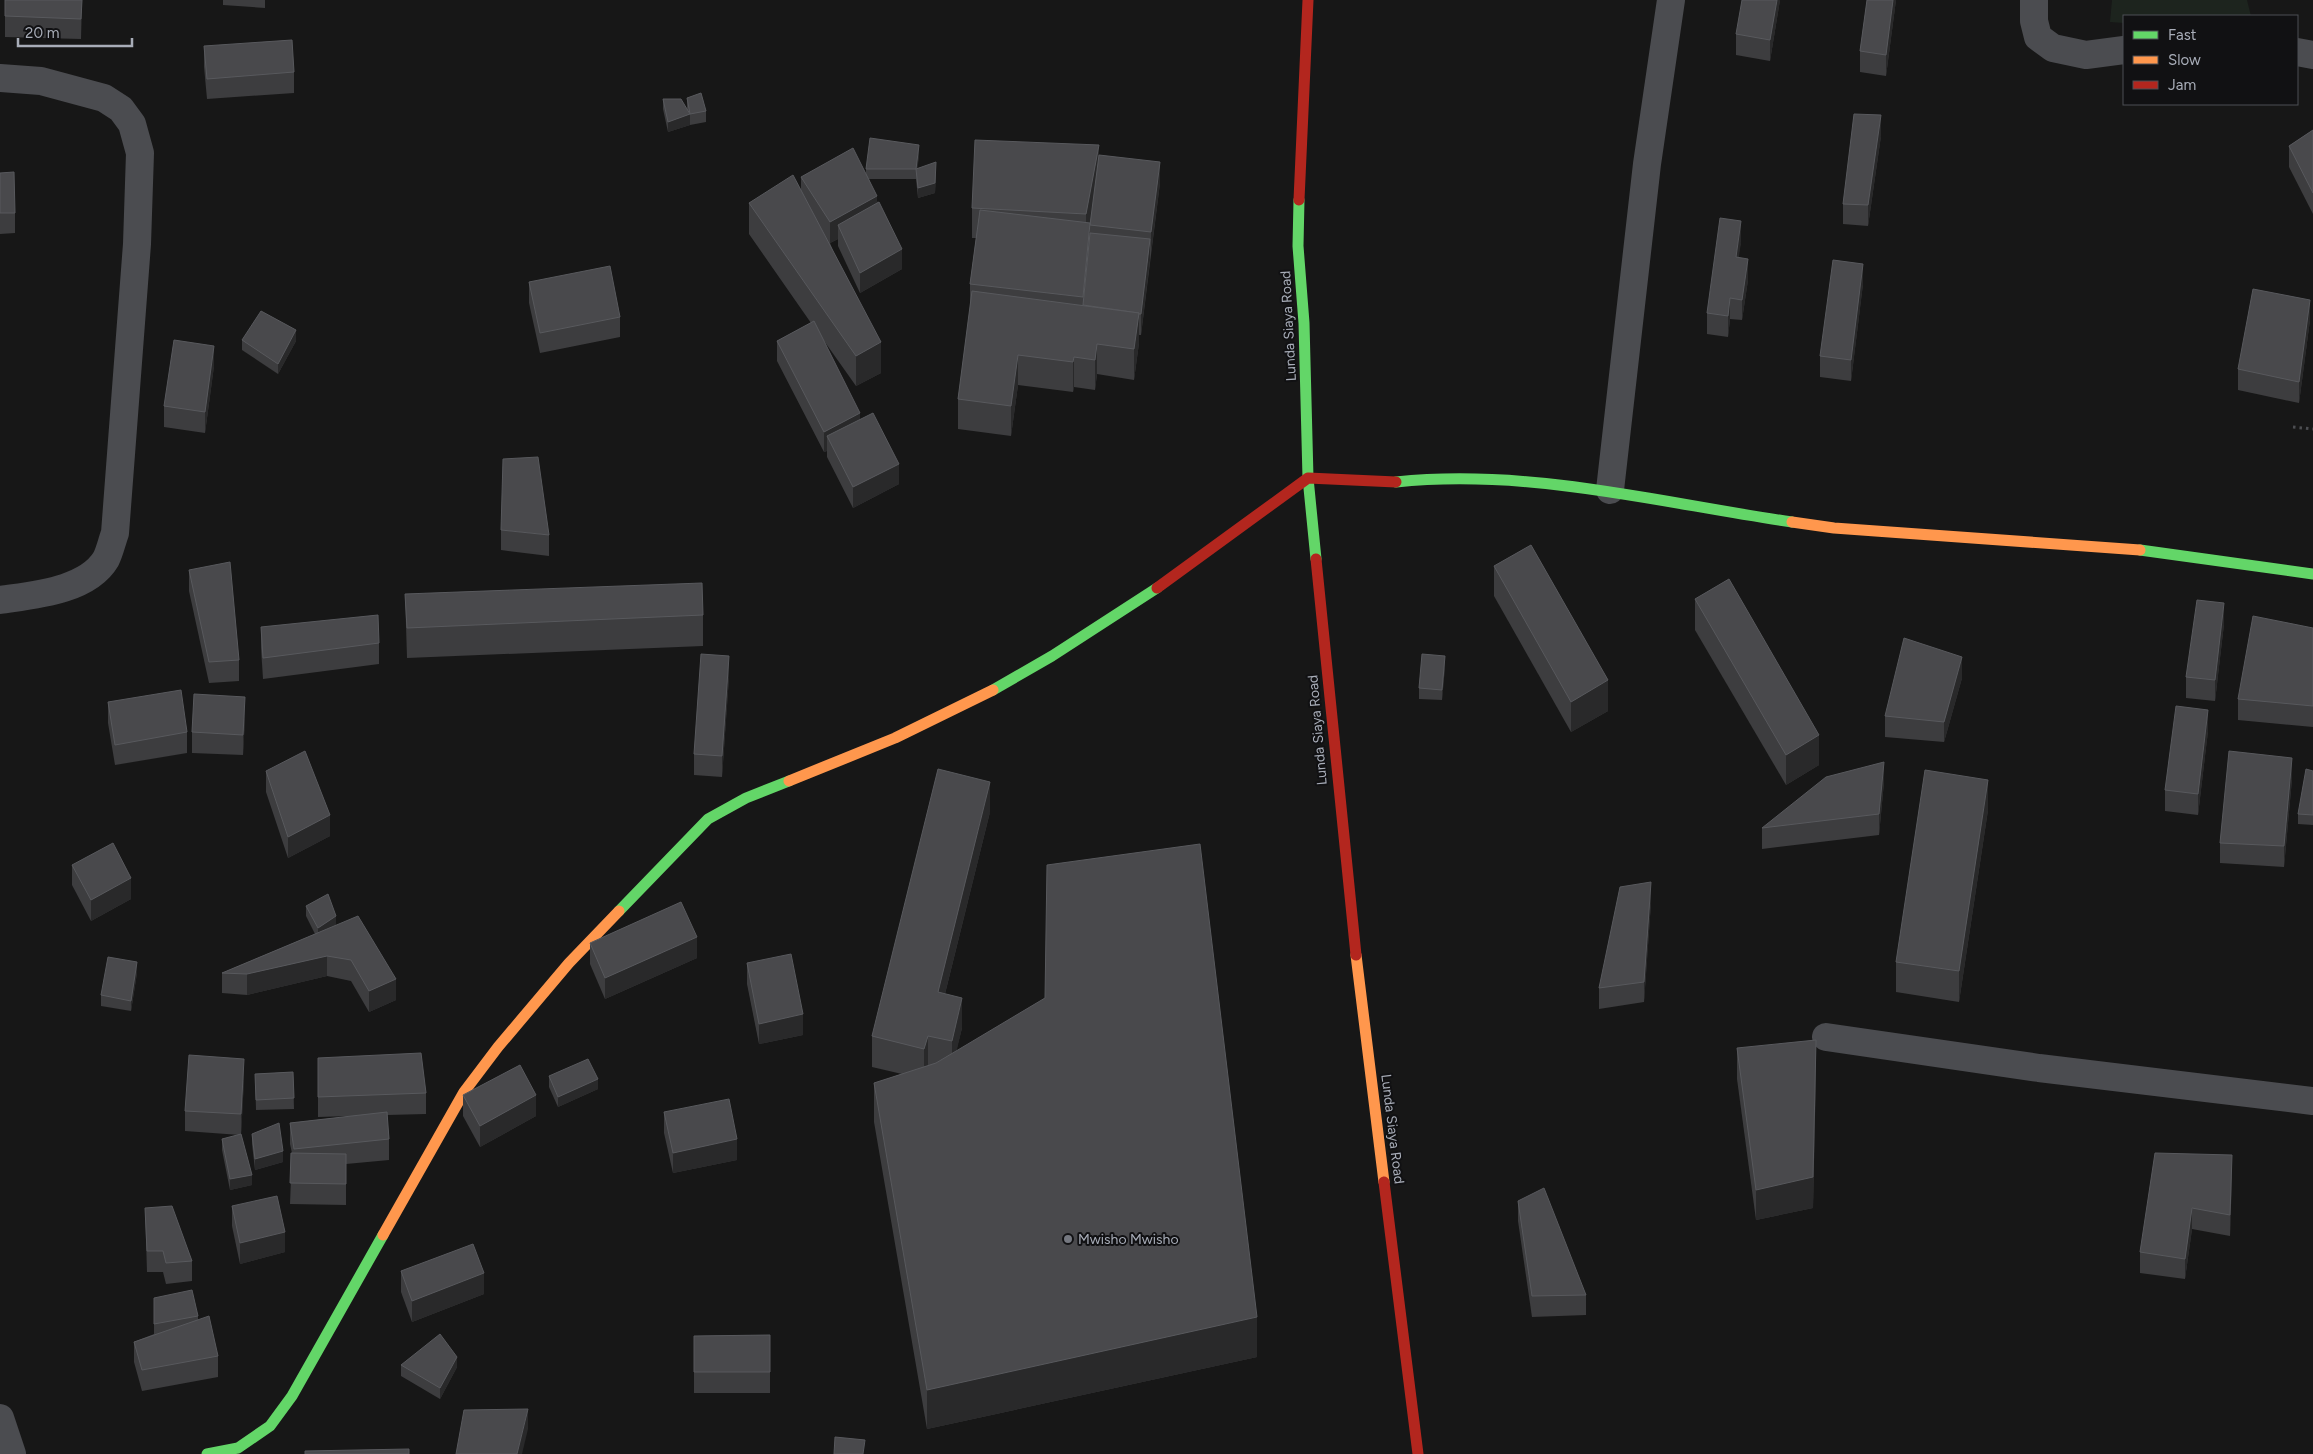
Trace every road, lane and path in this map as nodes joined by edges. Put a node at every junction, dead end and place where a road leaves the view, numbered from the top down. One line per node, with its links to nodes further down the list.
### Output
1 (1308, 0): 10 (street, Lunda Siaya Road)
2 (1671, 0): 11 (street)
3 (2034, 0): 4 (street)
4 (2123, 50)
5 (2298, 52): 6 (street)
6 (2313, 55)
7 (0, 78): 13 (street)
8 (2294, 427): 9 (path)
9 (2313, 429)
10 (1308, 478): 11 (street); 18 (street); 19 (street, Lunda Siaya Road)
11 (1610, 490): 12 (street)
12 (2313, 574)
13 (0, 600)
14 (1826, 1037): 15 (street)
15 (2313, 1101)
16 (0, 1418): 17 (street)
17 (12, 1454)
18 (207, 1454)
19 (1418, 1454)

